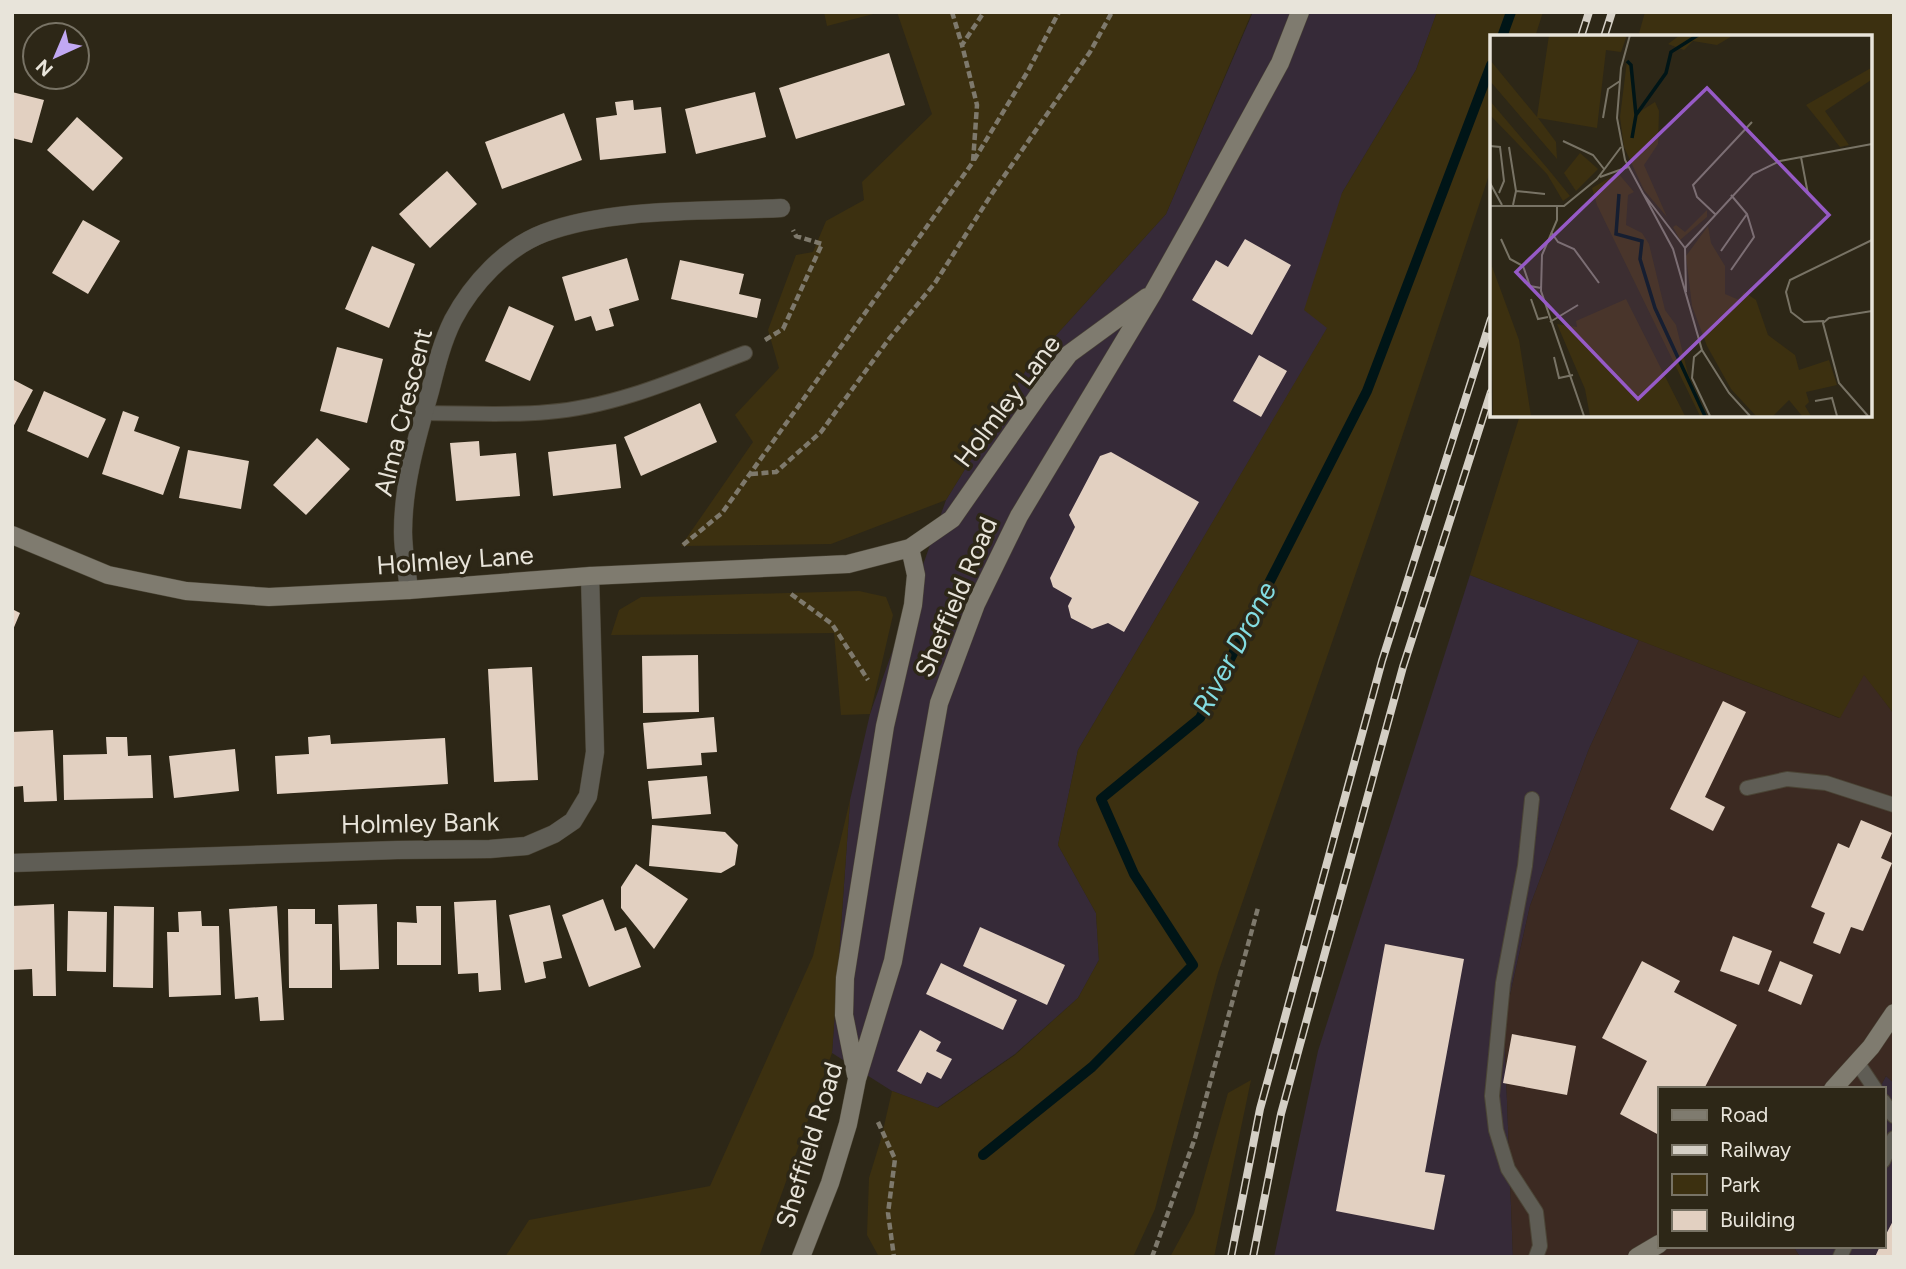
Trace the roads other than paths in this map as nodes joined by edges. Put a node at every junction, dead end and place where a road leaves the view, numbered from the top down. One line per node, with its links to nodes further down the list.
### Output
1 (1300, 12): 3 (main road, Sheffield Road)
2 (781, 208): 5 (street, Alma Crescent)
3 (1153, 293): 7 (main road, Holmley Lane); 16 (main road, Sheffield Road)
4 (745, 353): 5 (lane)
5 (424, 413): 9 (street, Alma Crescent)
6 (12, 535): 9 (main road, Holmley Lane)
7 (910, 548): 8 (main road, Holmley Lane); 16 (main road)
8 (590, 576): 9 (main road, Holmley Lane); 13 (street, Holmley Bank)
9 (409, 590)
10 (1747, 788): 12 (lane)
11 (1532, 799): 23 (lane)
12 (1894, 805)
13 (12, 863)
14 (1894, 1013): 15 (main road)
15 (1857, 1062): 17 (main road); 18 (lane)
16 (857, 1079): 22 (main road, Sheffield Road)
17 (1835, 1087)
18 (1874, 1087)
19 (1894, 1138): 20 (lane)
20 (1885, 1157)
21 (1658, 1245): 24 (main road)
22 (804, 1256)
23 (1536, 1257)
24 (1637, 1257)

